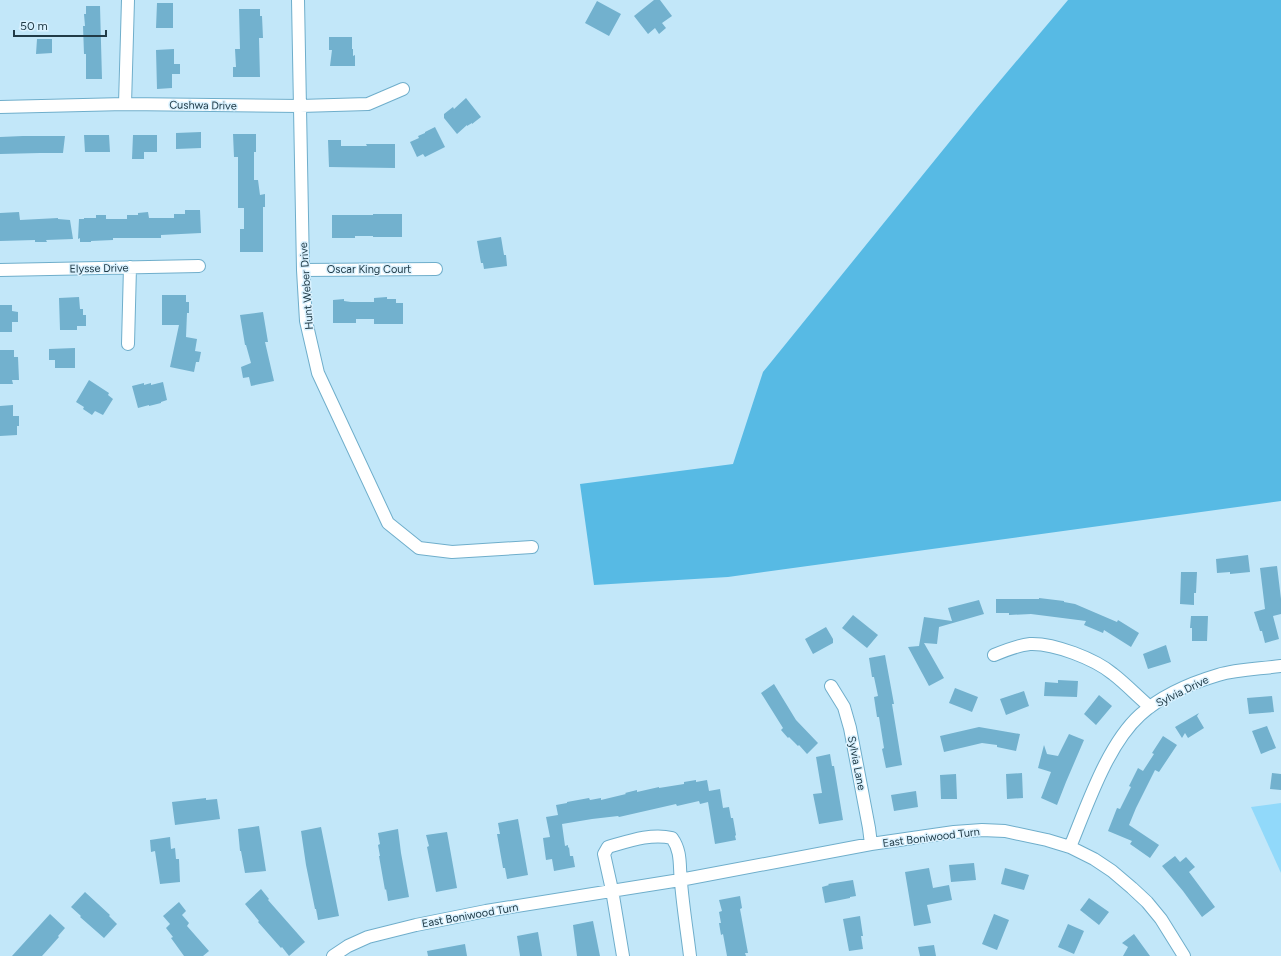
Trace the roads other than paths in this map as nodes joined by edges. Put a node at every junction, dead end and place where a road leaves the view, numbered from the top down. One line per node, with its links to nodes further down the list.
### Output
1 (128, 0): 4 (street)
2 (298, 0): 5 (street, Hunt Weber Drive)
3 (403, 89): 5 (street, Cushwa Drive)
4 (125, 104): 5 (street, Cushwa Drive); 6 (street, Cushwa Drive)
5 (300, 106): 11 (street, Hunt Weber Drive)
6 (0, 107)
7 (199, 266): 8 (street, Elysse Drive)
8 (130, 268): 10 (street, Elysse Drive); 12 (street)
9 (436, 269): 11 (street, Oscar King Court)
10 (0, 270)
11 (303, 270): 13 (street, Hunt Weber Drive)
12 (128, 344)
13 (532, 547)
14 (994, 655): 17 (street)
15 (1281, 666): 17 (street, Sylvia Drive)
16 (831, 686): 18 (street, Sylvia Lane)
17 (1150, 707): 19 (street, Sylvia Drive)
18 (871, 844): 19 (street, East Boniwood Turn); 20 (street, East Boniwood Turn)
19 (1070, 847): 25 (street, East Boniwood Turn)
20 (680, 880): 21 (street, East Boniwood Turn); 21 (street); 24 (street)
21 (612, 890): 22 (street, East Boniwood Turn); 23 (street)
22 (333, 956)
23 (623, 956)
24 (690, 956)
25 (1184, 956)

